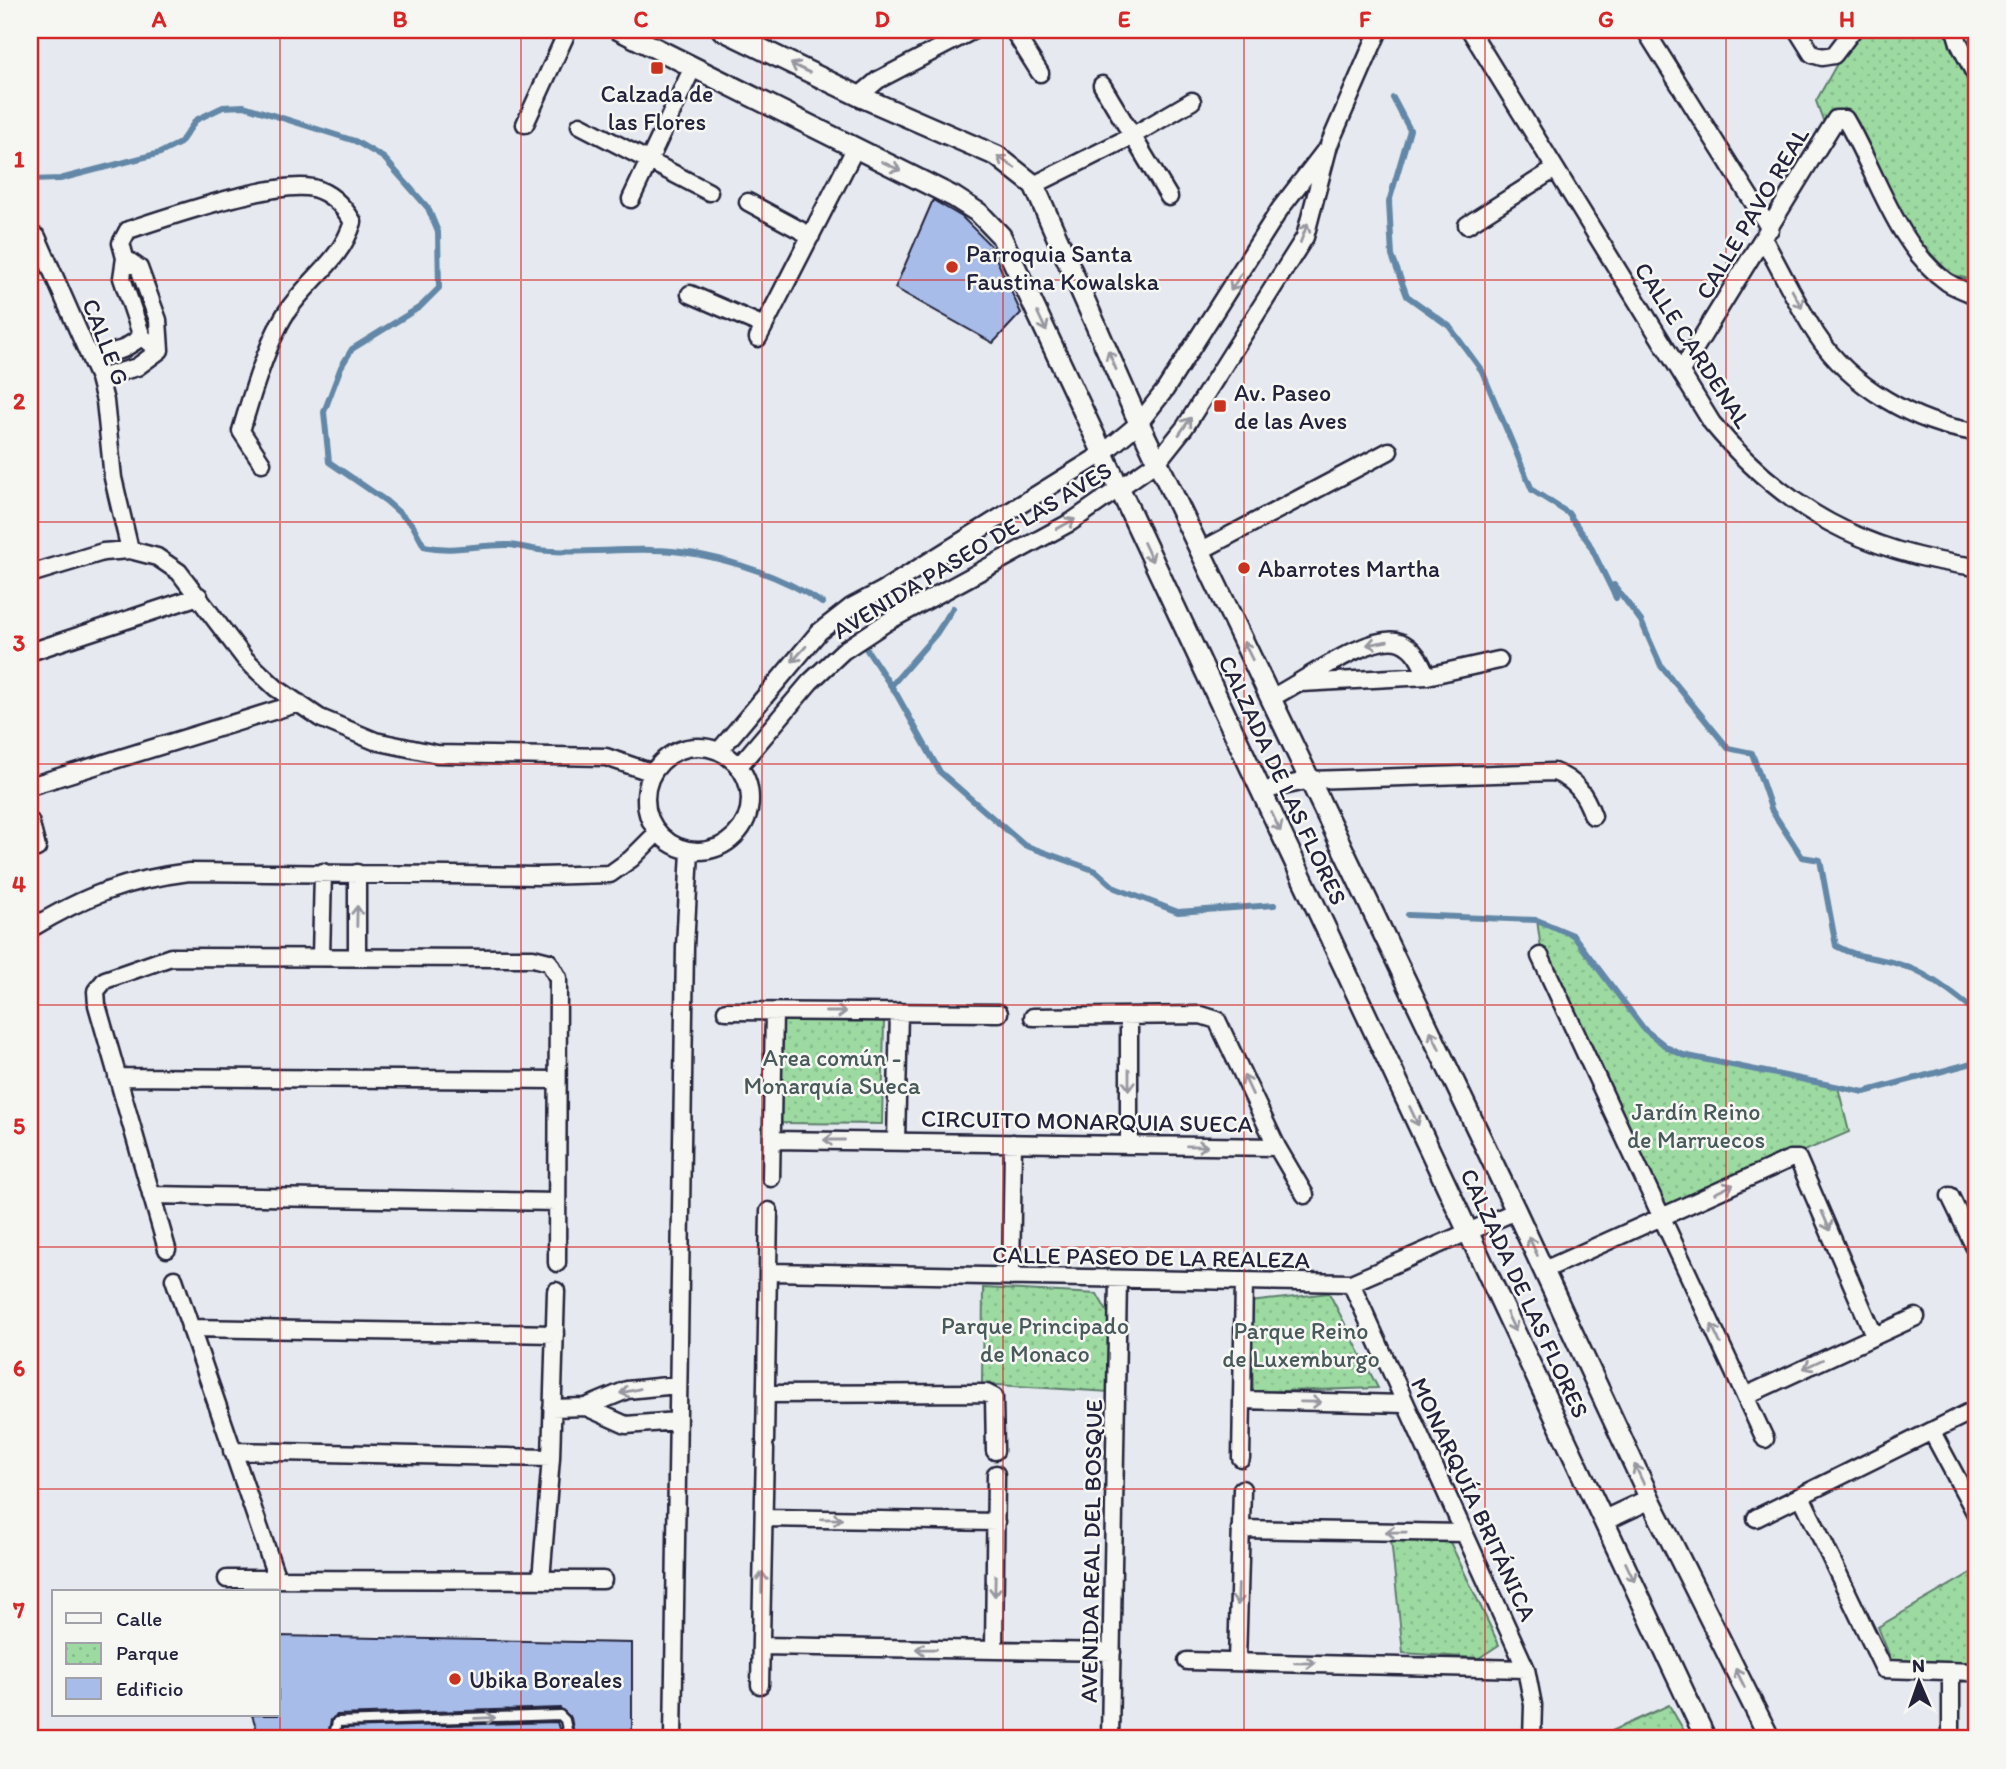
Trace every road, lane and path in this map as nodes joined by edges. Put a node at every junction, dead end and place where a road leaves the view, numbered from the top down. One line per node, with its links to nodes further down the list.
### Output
1 (568, 30): 18 (street)
2 (974, 30): 16 (street)
3 (1013, 30): 13 (street)
4 (1379, 30): 21 (street, AVENIDA PASEO DE LAS AVES)
5 (1470, 30): 24 (street, CALLE CARDENAL)
6 (1645, 30): 31 (street)
7 (1797, 30): 8 (street)
8 (1853, 30)
9 (1955, 30): 14 (street)
10 (727, 31): 16 (street, CALZADA DE LAS FLORES, one-way to 10)
11 (629, 32): 12 (street, CALZADA DE LAS FLORES)
12 (693, 67): 22 (street, CALZADA DE LAS FLORES); 23 (street)
13 (1041, 73)
14 (1976, 76)
15 (1102, 85): 20 (street)
16 (859, 96): 25 (street, CALZADA DE LAS FLORES, one-way to 16)
17 (1192, 101): 20 (street)
18 (525, 124)
19 (580, 124): 23 (street)
20 (1132, 136): 25 (street); 27 (street)
21 (1329, 145): 42 (street, AVENIDA PASEO DE LAS AVES, one-way to 42); 46 (street, AVENIDA PASEO DE LAS AVES, one-way to 21)
22 (855, 149): 32 (street); 45 (street, CALZADA DE LAS FLORES, one-way to 45)
23 (649, 161): 26 (street); 28 (street)
24 (1555, 169): 30 (street); 40 (street, CALLE CARDENAL)
25 (1034, 185): 42 (street, CALZADA DE LAS FLORES, one-way to 25)
26 (709, 192)
27 (1169, 197)
28 (631, 200)
29 (748, 202): 32 (street)
30 (1467, 225)
31 (1767, 234): 36 (street, CALLE PAVO REAL); 40 (street, CALLE PAVO REAL); 43 (street, one-way to 43)
32 (811, 236): 35 (street)
33 (37, 237): 39 (street, CALLE G)
34 (125, 258): 37 (street); 38 (street); 47 (street)
35 (690, 294)
36 (1976, 296)
37 (142, 337): 38 (street); 39 (street)
38 (160, 350): 41 (street)
39 (92, 358): 41 (street, CALLE G)
40 (1681, 371): 51 (street, CALLE CARDENAL)
41 (99, 378): 49 (street, CALLE G)
42 (1139, 423): 45 (street, AVENIDA PASEO DE LAS AVES); 46 (street, CALZADA DE LAS FLORES)
43 (1976, 432)
44 (1389, 451): 50 (street)
45 (1102, 454): 48 (street, CALZADA DE LAS FLORES); 53 (street, AVENIDA PASEO DE LAS AVES)
46 (1158, 461): 48 (street, AVENIDA PASEO DE LAS AVES); 50 (street, CALZADA DE LAS FLORES)
47 (262, 463)
48 (1119, 490): 55 (street, AVENIDA PASEO DE LAS AVES, one-way to 48); 67 (street, CALZADA DE LAS FLORES, one-way to 67)
49 (131, 550): 52 (street); 54 (street)
50 (1200, 551): 60 (street, CALZADA DE LAS FLORES, one-way to 50)
51 (1976, 567)
52 (30, 574)
53 (883, 590): 55 (street); 62 (street, AVENIDA PASEO DE LAS AVES, one-way to 62)
54 (199, 596): 56 (street); 61 (street)
55 (897, 618): 63 (street, AVENIDA PASEO DE LAS AVES)
56 (30, 652)
57 (1499, 660): 58 (street)
58 (1427, 676): 59 (street); 59 (street, one-way to 59)
59 (1301, 683): 60 (street)
60 (1271, 698): 65 (street, CALZADA DE LAS FLORES)
61 (299, 703): 64 (street); 66 (street)
62 (719, 751): 63 (street); 64 (street)
63 (739, 766): 72 (street)
64 (653, 773): 70 (street)
65 (1310, 780): 67 (street); 68 (street); 97 (street, CALZADA DE LAS FLORES, one-way to 65)
66 (30, 786)
67 (1261, 791): 101 (street, CALZADA DE LAS FLORES, one-way to 101)
68 (1593, 816)
69 (30, 821): 71 (street)
70 (657, 832): 72 (street); 74 (street)
71 (37, 848)
72 (690, 851): 117 (street)
73 (323, 872): 74 (street); 75 (street); 77 (street)
74 (358, 873): 78 (street, one-way to 74)
75 (30, 929)
76 (1540, 956): 100 (street)
77 (321, 957): 78 (street); 85 (street)
78 (356, 958): 86 (street)
79 (726, 1012): 80 (street)
80 (774, 1012): 81 (street, one-way to 81); 87 (street)
81 (899, 1012): 82 (street); 88 (street, CIRCUITO MONARQUIA SUECA)
82 (999, 1013)
83 (1129, 1016): 84 (street); 90 (street, one-way to 90); 91 (street, one-way to 83)
84 (1033, 1017)
85 (117, 1077): 86 (street); 93 (street)
86 (557, 1080): 96 (street)
87 (772, 1140): 88 (street, CIRCUITO MONARQUIA SUECA, one-way to 87); 92 (street)
88 (896, 1140): 89 (street, CIRCUITO MONARQUIA SUECA)
89 (1013, 1143): 90 (street, CIRCUITO MONARQUIA SUECA); 107 (street)
90 (1129, 1144): 91 (street, CIRCUITO MONARQUIA SUECA, one-way to 91)
91 (1277, 1147): 94 (street)
92 (771, 1178)
93 (151, 1195): 96 (street); 102 (street)
94 (1305, 1195)
95 (1950, 1196): 99 (street)
96 (557, 1202): 104 (street)
97 (1517, 1211): 101 (street, CALLE PASEO DE LA REALEZA); 105 (street, CALZADA DE LAS FLORES, one-way to 97)
98 (769, 1212): 106 (street)
99 (1969, 1217): 103 (street)
100 (1662, 1218): 105 (street); 116 (street, one-way to 116); 119 (street, one-way to 100)
101 (1469, 1234): 111 (street, CALLE PASEO DE LA REALEZA); 139 (street, CALZADA DE LAS FLORES, one-way to 139)
102 (167, 1249)
103 (1976, 1250)
104 (557, 1263)
105 (1544, 1270): 135 (street, CALZADA DE LAS FLORES, one-way to 105)
106 (769, 1272): 107 (street, CALLE PASEO DE LA REALEZA); 118 (street)
107 (1011, 1277): 109 (street, CALLE PASEO DE LA REALEZA)
108 (174, 1279): 114 (street)
109 (1118, 1279): 110 (street, CALLE PASEO DE LA REALEZA); 149 (street, AVENIDA REAL DEL BOSQUE)
110 (1244, 1281): 111 (street, CALLE PASEO DE LA REALEZA); 120 (street)
111 (1350, 1283): 121 (street, MONARQUÍA BRITÁNICA)
112 (556, 1291): 115 (street)
113 (1916, 1317): 116 (street)
114 (190, 1328): 115 (street); 128 (street)
115 (555, 1334): 123 (street)
116 (1874, 1335): 119 (street, one-way to 119)
117 (677, 1385): 122 (street, one-way to 122); 125 (street)
118 (766, 1394): 129 (street); 137 (street)
119 (1745, 1396): 127 (street)
120 (1242, 1400): 121 (street, one-way to 121); 131 (street)
121 (1405, 1404): 142 (street, MONARQUÍA BRITÁNICA)
122 (586, 1407): 123 (street); 125 (street)
123 (552, 1408): 130 (street)
124 (1976, 1409): 126 (street)
125 (677, 1421): 158 (street)
126 (1932, 1432): 134 (street); 136 (street)
127 (1765, 1439)
128 (232, 1451): 130 (street); 144 (street)
129 (995, 1451)
130 (551, 1458): 145 (street)
131 (1241, 1458)
132 (996, 1474): 140 (street)
133 (1242, 1489): 141 (street)
134 (1802, 1497): 138 (street); 153 (street)
135 (1650, 1499): 139 (street); 162 (street, CALZADA DE LAS FLORES, one-way to 135)
136 (1976, 1514)
137 (764, 1518): 140 (street, one-way to 140); 147 (street, one-way to 137)
138 (1756, 1518)
139 (1605, 1520): 161 (street, CALZADA DE LAS FLORES, one-way to 161)
140 (996, 1521): 148 (street, one-way to 148)
141 (1240, 1529): 142 (street, one-way to 141); 151 (street, one-way to 151)
142 (1464, 1533): 152 (street, MONARQUÍA BRITÁNICA)
143 (228, 1579): 144 (street)
144 (277, 1579): 145 (street)
145 (541, 1580): 146 (street)
146 (603, 1580)
147 (761, 1646): 148 (street, one-way to 147); 155 (street)
148 (994, 1650): 149 (street)
149 (1112, 1652): 159 (street, AVENIDA REAL DEL BOSQUE)
150 (1187, 1661): 151 (street)
151 (1237, 1661): 152 (street, one-way to 152)
152 (1526, 1669): 160 (street, MONARQUÍA BRITÁNICA)
153 (1951, 1671): 154 (street); 163 (street)
154 (1976, 1672)
155 (760, 1685)
156 (333, 1739): 157 (lane, one-way to 157)
157 (569, 1739)
158 (673, 1739)
159 (1110, 1739)
160 (1532, 1739)
161 (1706, 1739)
162 (1770, 1739)
163 (1951, 1739)

